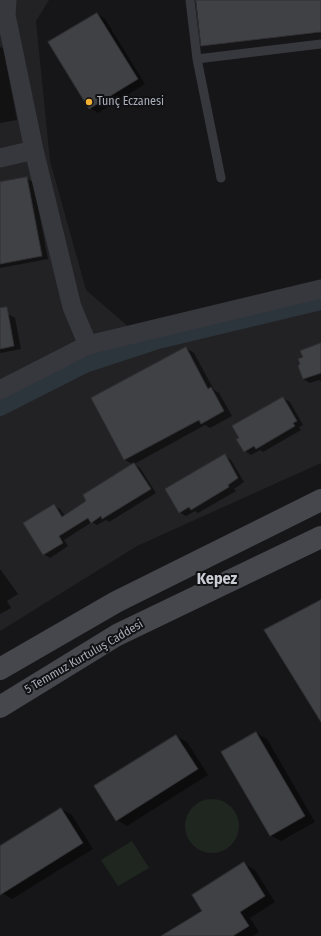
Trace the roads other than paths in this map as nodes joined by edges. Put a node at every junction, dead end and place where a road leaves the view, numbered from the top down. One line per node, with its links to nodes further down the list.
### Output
1 (7, 0): 5 (street)
2 (190, 0): 4 (lane)
3 (321, 44): 4 (lane)
4 (197, 59): 7 (lane)
5 (34, 150): 6 (street); 9 (street)
6 (0, 158)
7 (221, 178)
8 (321, 289): 9 (street)
9 (88, 345): 10 (street)
10 (0, 390)
11 (321, 500): 13 (main road)
12 (321, 537): 14 (main road, 5 Temmuz Kurtuluş Caddesi)
13 (0, 669)
14 (0, 707)

